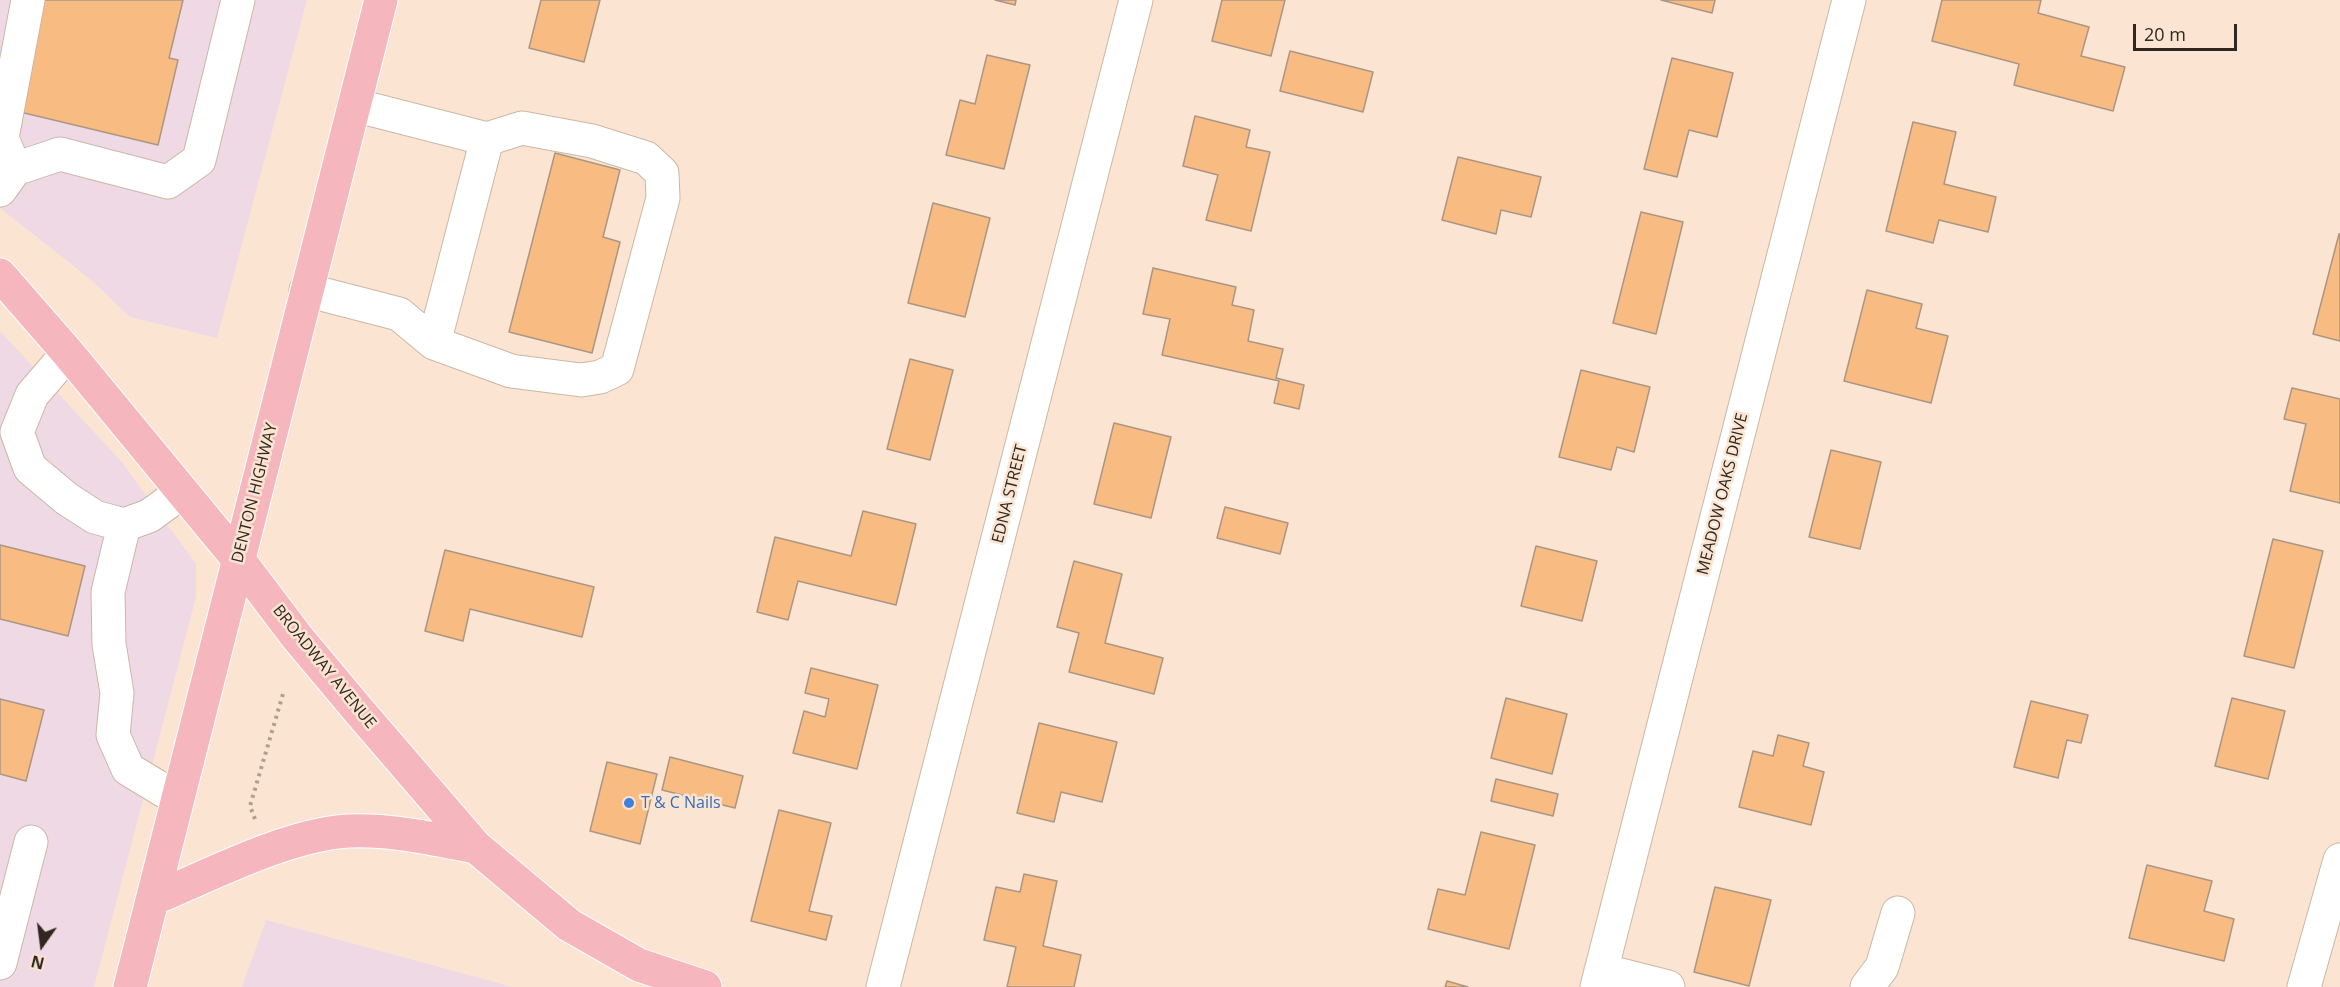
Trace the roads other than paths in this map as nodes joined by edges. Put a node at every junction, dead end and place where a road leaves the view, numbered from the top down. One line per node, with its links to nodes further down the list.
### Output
1 (28, 0): 8 (street)
2 (238, 0): 8 (street)
3 (381, 0): 6 (main road, DENTON HIGHWAY)
4 (1136, 0): 26 (street, EDNA STREET)
5 (1849, 0): 23 (street, MEADOW OAKS DRIVE)
6 (354, 105): 7 (street); 10 (main road, DENTON HIGHWAY)
7 (487, 138): 11 (street); 11 (street)
8 (7, 180)
9 (1, 278): 12 (main road, BROADWAY AVENUE)
10 (306, 290): 11 (street); 15 (main road, DENTON HIGHWAY)
11 (434, 343)
12 (68, 353): 13 (main road, BROADWAY AVENUE); 14 (street)
13 (182, 492): 14 (street); 15 (main road, BROADWAY AVENUE)
14 (124, 525): 16 (street)
15 (238, 559): 16 (main road, DENTON HIGHWAY); 18 (main road, BROADWAY AVENUE)
16 (176, 798): 20 (main road, DENTON HIGHWAY)
17 (31, 842): 22 (street)
18 (476, 846): 20 (main road); 25 (main road, BROADWAY AVENUE)
19 (2340, 860): 29 (street)
20 (153, 899): 24 (main road, DENTON HIGHWAY)
21 (1898, 913): 28 (street)
22 (0, 963)
23 (1599, 978): 27 (street)
24 (130, 987)
25 (705, 987)
26 (883, 987)
27 (1668, 987)
28 (1867, 987)
29 (2304, 987)

